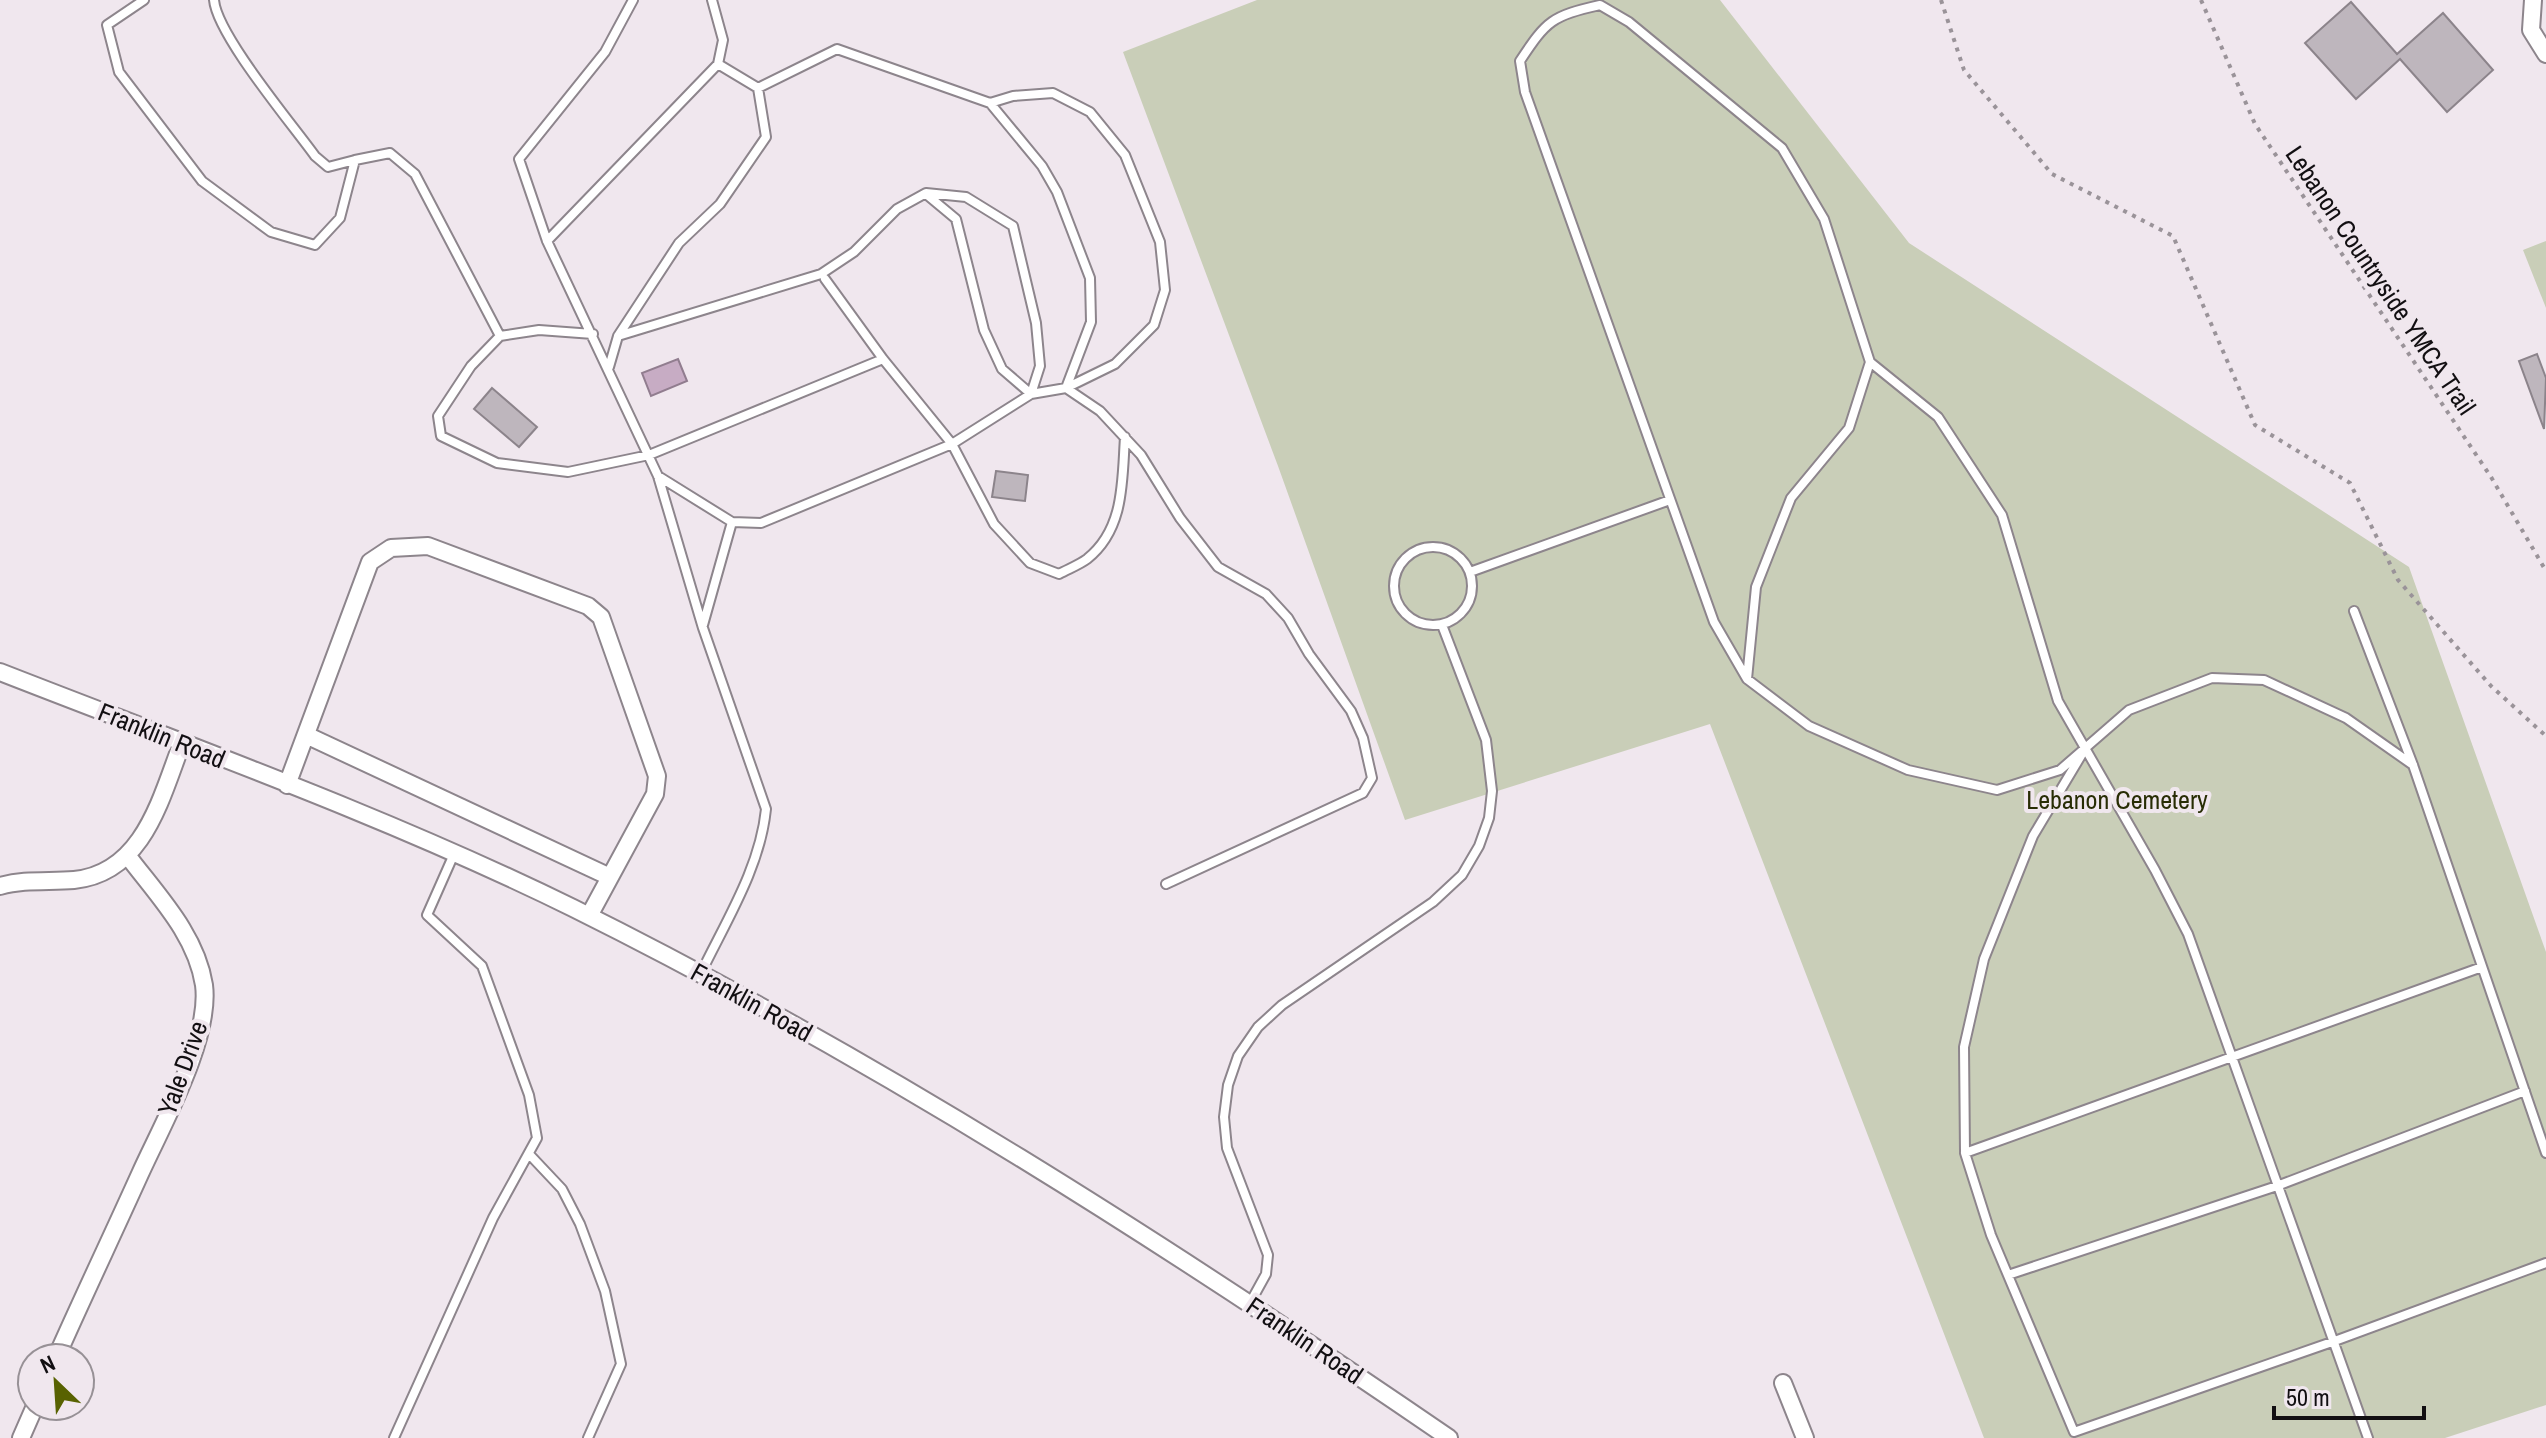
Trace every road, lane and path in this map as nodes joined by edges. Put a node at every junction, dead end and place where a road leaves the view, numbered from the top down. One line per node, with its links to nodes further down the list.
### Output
1 (144, 0): 12 (lane)
2 (214, 0): 12 (lane)
3 (633, 0): 14 (lane)
4 (712, 0): 9 (lane)
5 (1941, 0): 38 (path)
6 (2201, 0): 30 (path, Lebanon Countryside YMCA Trail)
7 (2533, 0): 8 (street)
8 (2546, 54)
9 (718, 64): 10 (lane); 14 (lane)
10 (758, 88): 11 (lane); 18 (lane)
11 (990, 103): 22 (lane); 22 (lane)
12 (355, 160): 17 (lane)
13 (926, 193): 18 (lane); 23 (lane); 23 (lane)
14 (547, 241): 16 (lane)
15 (825, 279): 19 (lane)
16 (593, 334): 17 (lane); 21 (lane)
17 (500, 336): 26 (lane)
18 (618, 336): 21 (lane)
19 (883, 359): 25 (lane); 26 (lane)
20 (1870, 362): 28 (lane); 36 (lane); 40 (lane)
21 (609, 368): 26 (lane)
22 (1066, 388): 23 (lane); 24 (lane)
23 (1031, 394): 25 (lane)
24 (1125, 437): 25 (lane); 46 (lane)
25 (952, 444): 29 (lane)
26 (649, 455): 27 (lane)
27 (658, 476): 29 (lane); 34 (lane)
28 (1670, 500): 31 (lane); 36 (lane)
29 (732, 522): 34 (lane)
30 (2546, 571)
31 (1470, 572): 33 (lane); 33 (lane)
32 (2354, 611): 41 (lane)
33 (1442, 625): 59 (lane)
34 (703, 628): 50 (lane)
35 (0, 672): 39 (street, Franklin Road)
36 (1747, 679): 40 (lane)
37 (306, 735): 42 (street); 45 (street); 45 (street)
38 (2546, 736)
39 (182, 743): 42 (street, Franklin Road); 44 (street)
40 (2086, 747): 41 (lane); 51 (lane); 53 (lane)
41 (2413, 765): 49 (lane)
42 (287, 785): 43 (street, Franklin Road)
43 (455, 853): 48 (street, Franklin Road); 55 (lane)
44 (127, 855): 47 (street); 60 (street, Yale Drive)
45 (610, 877): 48 (street)
46 (1166, 884)
47 (0, 886)
48 (589, 916): 50 (street, Franklin Road)
49 (2482, 967): 51 (lane); 52 (lane)
50 (701, 973): 59 (street, Franklin Road)
51 (2232, 1059): 53 (lane); 56 (lane)
52 (2525, 1091): 54 (lane); 56 (lane)
53 (1965, 1153): 58 (lane)
54 (2546, 1153)
55 (529, 1154): 63 (lane); 64 (lane)
56 (2277, 1186): 58 (lane); 61 (lane)
57 (2546, 1263): 61 (lane)
58 (2008, 1275): 61 (lane)
59 (1250, 1303): 65 (street, Franklin Road)
60 (63, 1342)
61 (2332, 1342): 67 (lane)
62 (1783, 1383): 66 (street)
63 (394, 1438)
64 (588, 1438)
65 (1449, 1438)
66 (1805, 1438)
67 (2368, 1438)

